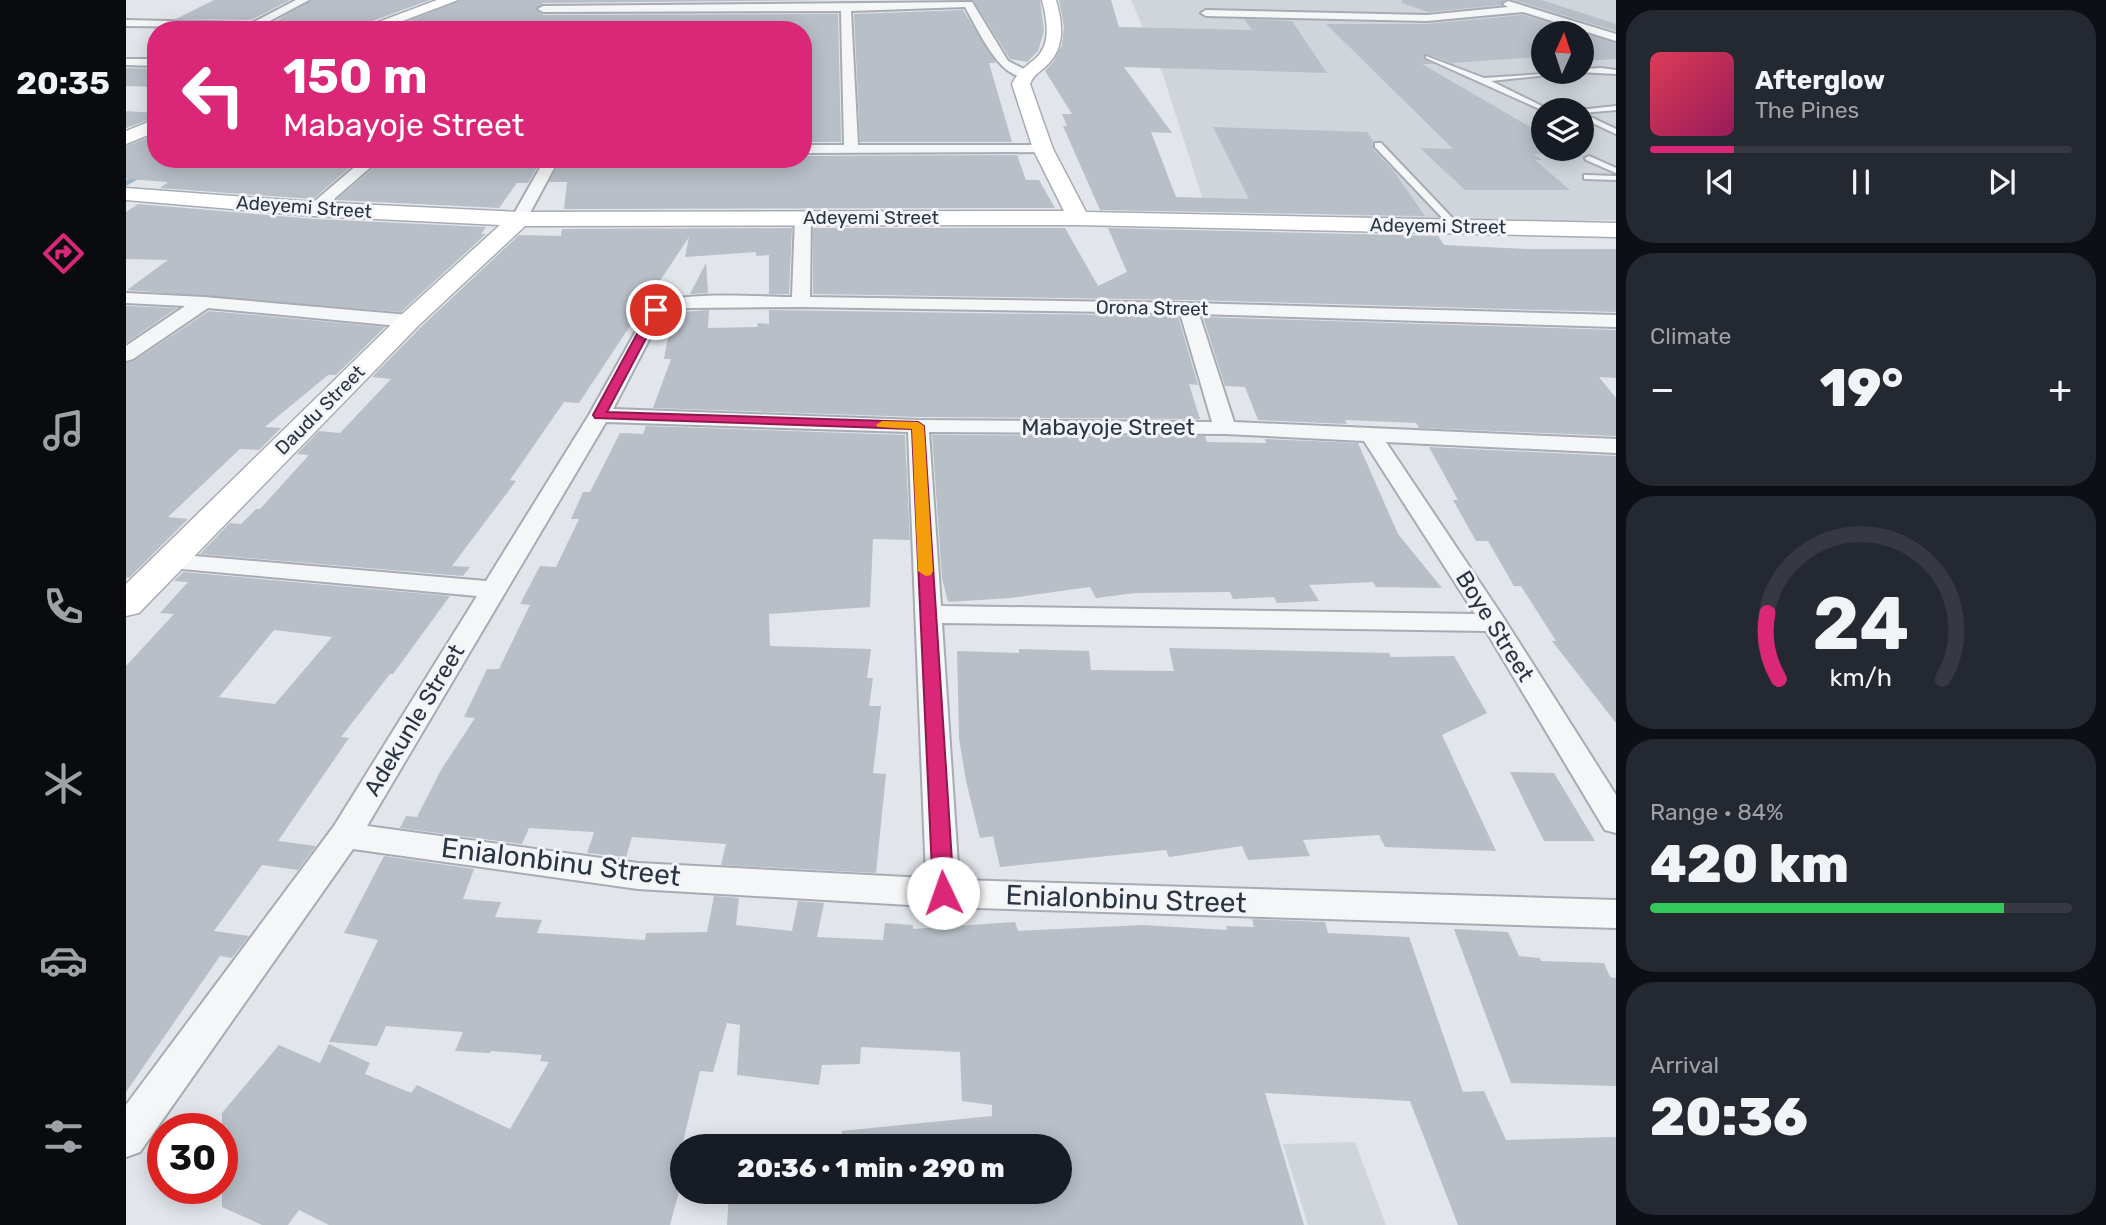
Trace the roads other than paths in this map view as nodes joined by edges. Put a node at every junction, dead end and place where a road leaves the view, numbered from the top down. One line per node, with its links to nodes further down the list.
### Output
1 (303, 0): 12 (street)
2 (451, 0): 13 (street)
3 (1049, 0): 22 (street)
4 (1495, 0): 9 (street)
5 (879, 3): 6 (street); 22 (street)
6 (846, 8): 8 (street); 34 (street)
7 (543, 9): 8 (street)
8 (628, 9): 11 (street)
9 (1524, 9): 10 (street); 16 (street)
10 (1206, 13)
11 (621, 19)
12 (264, 21)
13 (389, 21)
14 (126, 23): 15 (street)
15 (147, 23)
16 (1616, 38)
17 (1429, 57): 24 (lane)
18 (126, 62): 19 (street)
19 (147, 63)
20 (1594, 70): 21 (lane)
21 (1616, 72)
22 (1024, 74): 35 (street)
23 (1531, 75): 24 (lane)
24 (1481, 79): 25 (lane)
25 (1531, 102)
26 (1616, 108): 27 (lane)
27 (1594, 111)
28 (1594, 120): 30 (lane)
29 (147, 129): 31 (street)
30 (1616, 132)
31 (126, 138)
32 (1378, 145): 47 (lane)
33 (812, 149): 34 (street)
34 (851, 149): 35 (street)
35 (1043, 149): 45 (street)
36 (1594, 160): 39 (lane)
37 (362, 168): 43 (street)
38 (547, 168): 46 (street)
39 (1616, 171)
40 (1587, 177): 41 (lane)
41 (1616, 178)
42 (126, 194): 43 (street, Adeyemi Street)
43 (314, 209): 46 (street, Adeyemi Street)
44 (803, 217): 45 (street, Adeyemi Street); 46 (street, Adeyemi Street); 51 (street)
45 (1078, 218): 47 (street, Adeyemi Street)
46 (519, 219): 54 (street, Daudu Street)
47 (1455, 226): 48 (street, Adeyemi Street)
48 (1616, 230)
49 (126, 298): 50 (street)
50 (204, 302): 54 (street); 56 (street)
51 (801, 302): 52 (street, Orona Street); 53 (street, Orona Street)
52 (688, 303): 57 (street, Adekunle Street)
53 (1188, 308): 55 (street, Orona Street); 59 (street)
54 (409, 321): 62 (street, Daudu Street)
55 (1616, 321)
56 (126, 355)
57 (599, 415): 58 (street, Mabayoje Street); 63 (street, Adekunle Street)
58 (918, 426): 59 (street, Mabayoje Street); 65 (street)
59 (1225, 428): 60 (street, Mabayoje Street)
60 (1370, 434): 61 (street, Mabayoje Street); 66 (street, Boye Street)
61 (1616, 446)
62 (171, 561): 63 (street); 64 (street, Daudu Street)
63 (492, 589): 68 (street, Adekunle Street)
64 (126, 605)
65 (928, 614): 66 (street); 69 (street)
66 (1494, 623): 67 (street, Boye Street)
67 (1616, 821)
68 (345, 835): 69 (street, Enialonbinu Street); 71 (street, Adekunle Street)
69 (943, 893): 70 (street, Enialonbinu Street)
70 (1616, 915)
71 (126, 1139)

